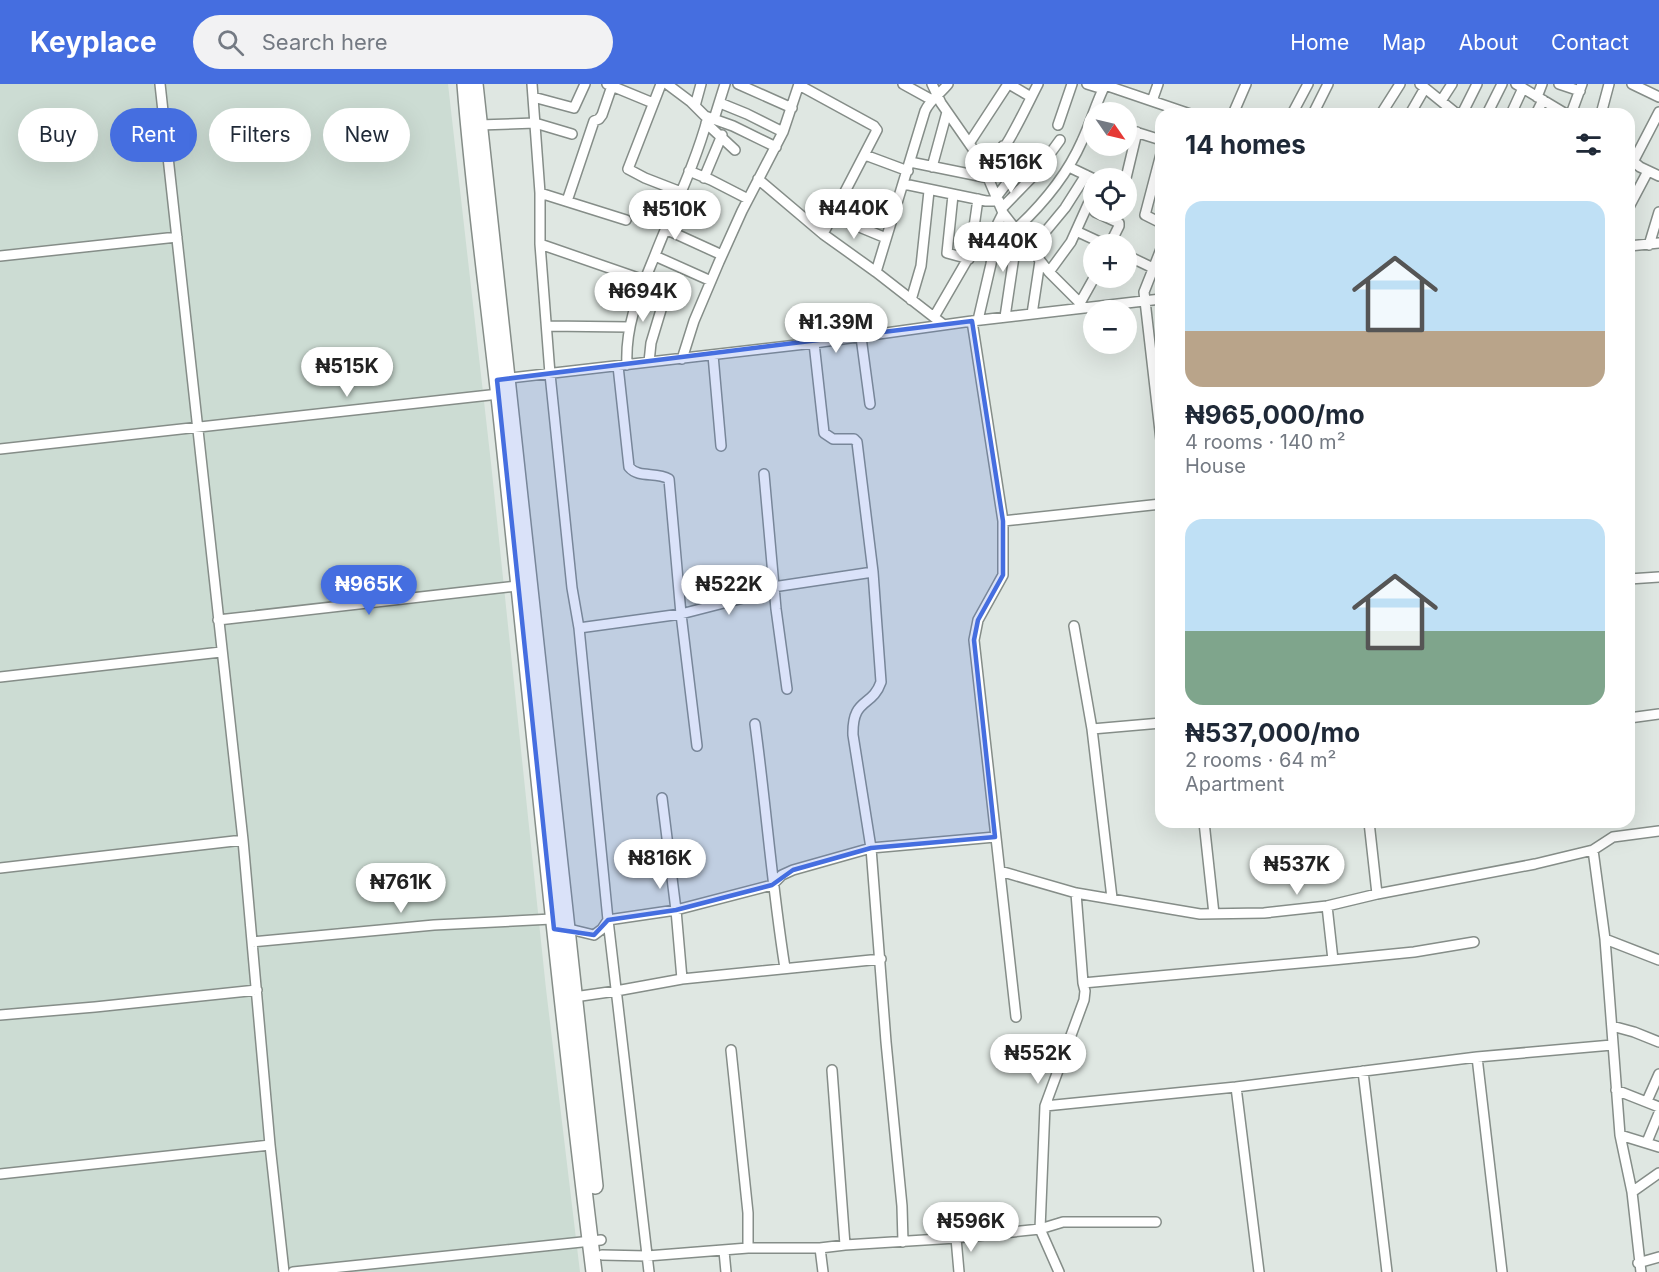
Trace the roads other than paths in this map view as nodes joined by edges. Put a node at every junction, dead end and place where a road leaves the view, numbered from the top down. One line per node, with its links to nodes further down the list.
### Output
1 (160, 84): 118 (street)
2 (465, 84): 157 (main road)
3 (475, 84): 70 (main road)
4 (532, 84): 40 (street)
5 (585, 84): 40 (street)
6 (638, 84): 39 (street)
7 (661, 84): 48 (street)
8 (667, 84): 36 (street)
9 (701, 84): 50 (street)
10 (724, 84): 49 (street)
11 (738, 84): 51 (street)
12 (799, 84): 51 (street); 84 (street)
13 (903, 84): 43 (street)
14 (932, 84): 43 (street)
15 (948, 84): 43 (street)
16 (1009, 84): 41 (street); 79 (street)
17 (1038, 84): 41 (street)
18 (1072, 84): 71 (street)
19 (1087, 84): 38 (street)
20 (1158, 84): 45 (street)
21 (1246, 84): 53 (street)
22 (1308, 84): 54 (street)
23 (1328, 84): 55 (street)
24 (1400, 84): 56 (street)
25 (1452, 84): 46 (street)
26 (1477, 84): 59 (street)
27 (1502, 84): 60 (street)
28 (1542, 84): 44 (street)
29 (1559, 84): 37 (street)
30 (1610, 84): 65 (street)
31 (1632, 84): 42 (street)
32 (610, 85): 39 (street); 106 (street)
33 (1117, 86): 38 (street); 45 (street)
34 (1423, 86): 46 (street); 57 (street)
35 (1519, 86): 44 (street); 61 (street)
36 (677, 87): 50 (street)
37 (1581, 88): 64 (street)
38 (1103, 89): 47 (street)
39 (634, 95): 48 (street)
40 (533, 97): 69 (street)
41 (1031, 97): 81 (street)
42 (1659, 97)
43 (935, 98): 66 (street); 86 (street)
44 (1540, 99): 62 (street); 63 (street)
45 (1152, 101): 52 (street)
46 (1441, 101): 58 (street)
47 (1098, 102)
48 (653, 103): 100 (street)
49 (720, 103): 68 (street); 72 (street)
50 (695, 106): 68 (street)
51 (792, 108): 72 (street)
52 (1172, 108)
53 (1236, 108)
54 (1295, 108)
55 (1316, 108)
56 (1385, 108)
57 (1413, 108)
58 (1448, 108)
59 (1465, 108)
60 (1490, 108)
61 (1513, 108)
62 (1538, 108)
63 (1556, 108)
64 (1573, 108)
65 (1603, 108)
66 (947, 112): 79 (street); 87 (street)
67 (1659, 112): 83 (street)
68 (710, 120): 75 (street); 80 (street); 89 (street)
69 (535, 123): 70 (street); 74 (street); 101 (street)
70 (479, 125): 157 (main road)
71 (1058, 125)
72 (783, 132): 80 (street)
73 (1137, 132): 76 (street)
74 (572, 134)
75 (722, 135): 82 (street); 95 (street)
76 (1155, 138)
77 (1060, 140): 107 (street)
78 (1083, 140): 88 (street)
79 (970, 142): 92 (street)
80 (776, 147): 96 (street)
81 (1003, 147): 92 (street); 107 (street)
82 (735, 150)
83 (1635, 153)
84 (865, 155): 86 (street); 109 (street)
85 (1635, 163): 90 (street)
86 (909, 167): 87 (street); 97 (street)
87 (932, 167): 92 (street)
88 (1069, 167): 91 (street); 115 (street)
89 (689, 171): 95 (street); 100 (street)
90 (1648, 171): 93 (street); 103 (street)
91 (1083, 174)
92 (987, 175): 107 (street)
93 (1659, 176)
94 (1155, 177): 111 (street)
95 (704, 178): 105 (street)
96 (759, 179): 105 (street); 116 (street)
97 (904, 184): 99 (street); 119 (street)
98 (1083, 186): 124 (street)
99 (929, 191): 102 (street); 138 (street)
100 (681, 192): 113 (street)
101 (540, 193): 106 (street); 121 (street)
102 (953, 195): 104 (street); 128 (street)
103 (1635, 196)
104 (978, 199): 107 (street); 128 (street)
105 (748, 200): 125 (street)
106 (567, 201): 110 (street)
107 (1000, 205): 115 (street); 146 (street)
108 (1659, 212): 122 (street)
109 (833, 216): 116 (street); 119 (street)
110 (626, 220)
111 (1155, 220)
112 (1083, 222): 114 (street)
113 (665, 229): 125 (street); 127 (street)
114 (1076, 231): 117 (street); 134 (street)
115 (1018, 232): 124 (street); 145 (street)
116 (823, 234): 133 (street)
117 (1083, 234)
118 (177, 237): 126 (street); 160 (street)
119 (886, 238): 133 (street)
120 (1659, 243): 122 (street)
121 (540, 244): 135 (street); 148 (street)
122 (1649, 244): 123 (street)
123 (1635, 245)
124 (1031, 249): 130 (street)
125 (722, 255): 136 (street)
126 (0, 256)
127 (655, 256): 135 (street); 136 (street)
128 (969, 259): 144 (street)
129 (1137, 260): 132 (street)
130 (1040, 261): 134 (street); 143 (street)
131 (1155, 263): 132 (street)
132 (1153, 268): 140 (street)
133 (876, 272): 138 (street)
134 (1049, 273): 142 (street)
135 (644, 280): 149 (street)
136 (711, 281): 153 (street)
137 (667, 290): 154 (street)
138 (911, 300): 144 (street)
139 (1155, 300): 140 (street)
140 (1145, 301): 141 (street); 158 (street)
141 (1137, 302)
142 (1083, 306): 143 (street)
143 (1032, 314): 145 (street)
144 (934, 317): 147 (street)
145 (1005, 317): 146 (street)
146 (975, 321): 147 (street); 165 (street)
147 (944, 325): 150 (street)
148 (547, 326): 149 (street); 156 (street)
149 (629, 327): 155 (street)
150 (861, 337): 151 (street); 159 (street)
151 (814, 343): 152 (street); 166 (street)
152 (713, 355): 153 (street); 161 (street)
153 (682, 359): 154 (street)
154 (649, 362): 155 (street)
155 (623, 365): 156 (street); 171 (street)
156 (550, 374): 157 (street); 174 (street)
157 (501, 384): 160 (street); 169 (main road); 202 (main road)
158 (1155, 388)
159 (870, 404)
160 (198, 427): 162 (street); 172 (street)
161 (721, 446)
162 (0, 449)
163 (764, 474): 170 (street)
164 (1155, 505): 165 (street)
165 (1003, 521): 188 (street)
166 (873, 572): 170 (street); 190 (street)
167 (1659, 577): 168 (street)
168 (1635, 579)
169 (518, 586): 172 (street); 202 (main road)
170 (774, 587): 171 (street); 177 (street)
171 (681, 614): 174 (street); 183 (street)
172 (218, 620): 175 (street)
173 (1074, 626): 182 (street)
174 (579, 628): 201 (street)
175 (221, 652): 176 (street); 189 (street)
176 (0, 677)
177 (787, 689)
178 (1659, 714): 179 (street)
179 (1635, 717)
180 (755, 724): 194 (street)
181 (1155, 724): 182 (street)
182 (1092, 729): 197 (street)
183 (697, 746)
184 (663, 798): 199 (street)
185 (1205, 828): 200 (street)
186 (1370, 828): 196 (street)
187 (1659, 831): 191 (street)
188 (995, 837): 190 (street); 193 (street)
189 (243, 840): 192 (street); 204 (street)
190 (871, 848): 194 (street); 206 (street)
191 (1593, 850): 196 (street); 203 (street)
192 (0, 867)
193 (1000, 871): 195 (street); 216 (street)
194 (772, 885): 199 (street); 209 (street)
195 (1076, 892): 197 (street); 211 (street)
196 (1377, 894): 198 (street)
197 (1112, 898): 200 (street)
198 (1327, 906): 200 (street); 207 (street)
199 (676, 910): 201 (street); 210 (street)
200 (1214, 915)
201 (608, 920): 202 (street); 213 (street)
202 (557, 926): 204 (street); 214 (main road); 242 (main road)
203 (1605, 939): 208 (street); 217 (street)
204 (252, 942): 212 (street)
205 (1474, 942): 207 (street)
206 (881, 959): 209 (street); 241 (street)
207 (1334, 960): 211 (street)
208 (1659, 960)
209 (785, 968): 210 (street)
210 (682, 979): 213 (street)
211 (1083, 983): 228 (street)
212 (257, 990): 215 (street); 233 (street)
213 (616, 991): 214 (street); 247 (street)
214 (574, 996): 242 (main road)
215 (0, 1014)
216 (1016, 1017)
217 (1612, 1026): 218 (street); 219 (street)
218 (1659, 1042)
219 (1612, 1045): 221 (street); 226 (street)
220 (731, 1050): 244 (street)
221 (1477, 1057): 223 (street); 261 (street)
222 (832, 1070): 243 (street)
223 (1363, 1071): 225 (street); 260 (street)
224 (1659, 1074): 227 (street)
225 (1236, 1087): 228 (street); 259 (street)
226 (1616, 1090): 227 (street); 231 (street)
227 (1647, 1101): 229 (street)
228 (1045, 1106): 239 (street)
229 (1659, 1107)
230 (1659, 1113): 232 (street)
231 (1620, 1135): 232 (street); 237 (street)
232 (1647, 1142): 234 (street)
233 (270, 1145): 236 (street); 250 (street)
234 (1659, 1148)
235 (1659, 1173): 237 (street)
236 (0, 1174)
237 (1632, 1191): 249 (street)
238 (1156, 1222): 239 (street)
239 (1040, 1229): 240 (street); 258 (street)
240 (956, 1238): 241 (street); 257 (street)
241 (903, 1242): 243 (street)
242 (598, 1245): 247 (street); 251 (street); 252 (main road); 253 (main road)
243 (845, 1245): 245 (street)
244 (748, 1248): 245 (street); 246 (street)
245 (820, 1248): 256 (street)
246 (724, 1251): 247 (street); 255 (street)
247 (647, 1256): 254 (street)
248 (1658, 1259): 249 (street)
249 (1640, 1268)
250 (285, 1272)
251 (292, 1272)
252 (594, 1272)
253 (605, 1272)
254 (649, 1272)
255 (726, 1272)
256 (823, 1272)
257 (959, 1272)
258 (1059, 1272)
259 (1258, 1272)
260 (1387, 1272)
261 (1502, 1272)

